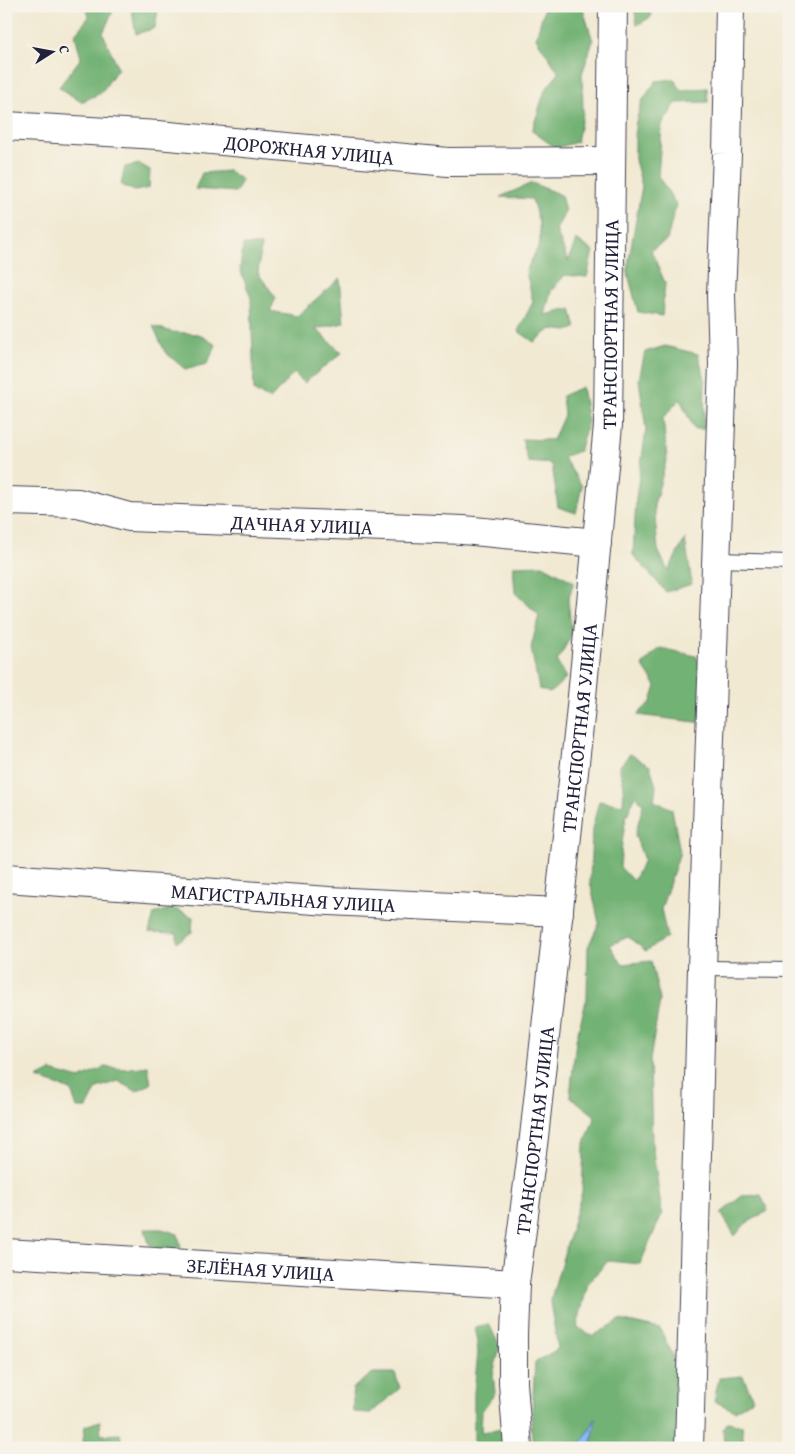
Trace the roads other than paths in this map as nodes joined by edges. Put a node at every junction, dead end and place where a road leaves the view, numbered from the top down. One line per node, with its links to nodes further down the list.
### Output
1 (613, 6): 4 (street, ТРАНСПОРТНАЯ УЛИЦА)
2 (730, 6): 7 (street)
3 (6, 126): 4 (street, ДОРОЖНАЯ УЛИЦА)
4 (611, 161): 6 (street, ТРАНСПОРТНАЯ УЛИЦА)
5 (6, 501): 6 (street, ДАЧНАЯ УЛИЦА)
6 (597, 543): 10 (street, ТРАНСПОРТНАЯ УЛИЦА)
7 (716, 560): 8 (lane); 11 (street)
8 (789, 562)
9 (6, 878): 10 (street, МАГИСТРАЛЬНАЯ УЛИЦА)
10 (559, 912): 14 (street, ТРАНСПОРТНАЯ УЛИЦА)
11 (702, 968): 12 (lane); 16 (street)
12 (789, 970)
13 (6, 1253): 14 (street, ЗЕЛЁНАЯ УЛИЦА)
14 (516, 1284): 15 (street, ТРАНСПОРТНАЯ УЛИЦА)
15 (518, 1448)
16 (689, 1448)

